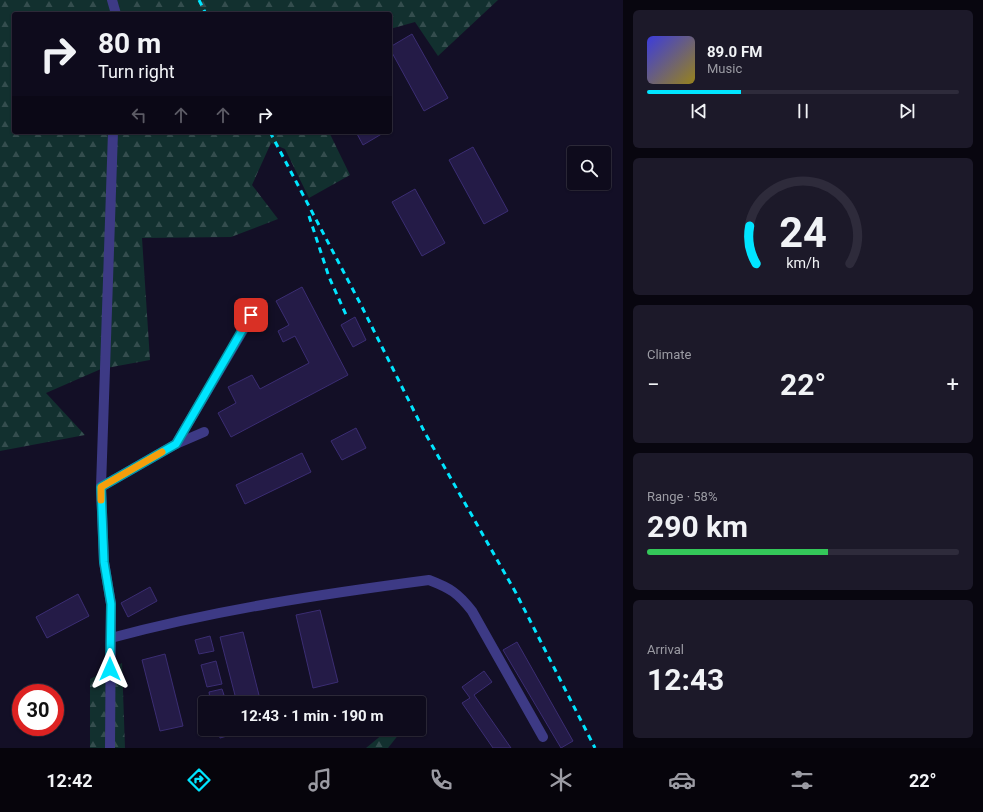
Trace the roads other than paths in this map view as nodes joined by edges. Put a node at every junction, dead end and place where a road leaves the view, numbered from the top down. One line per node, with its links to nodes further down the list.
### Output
1 (112, 0): 2 (street)
2 (115, 12)
3 (113, 134): 7 (street)
4 (259, 303): 6 (street)
5 (204, 432): 6 (street)
6 (176, 444): 7 (street)
7 (101, 487): 8 (street)
8 (111, 638): 9 (street); 10 (street)
9 (543, 737)
10 (110, 748)

